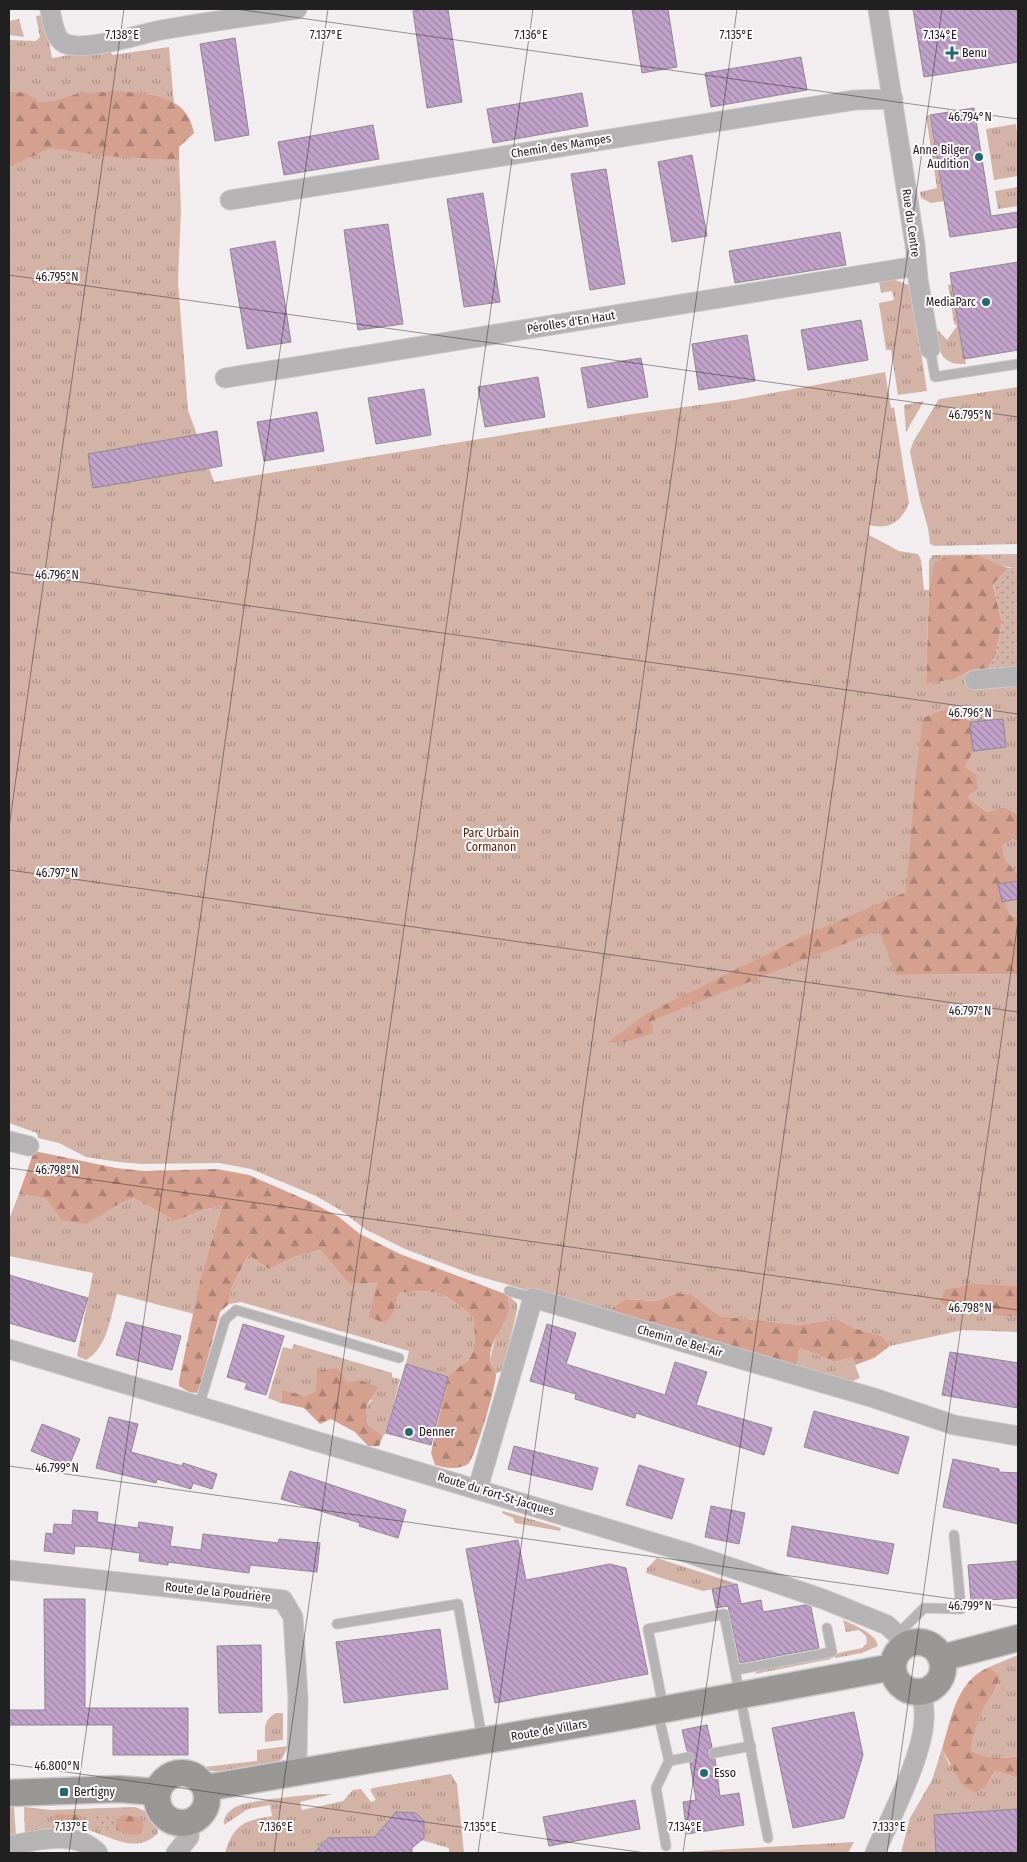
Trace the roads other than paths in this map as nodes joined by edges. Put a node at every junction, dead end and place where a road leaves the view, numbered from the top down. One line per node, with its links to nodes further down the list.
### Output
1 (50, 9): 2 (street)
2 (297, 9)
3 (878, 9): 4 (street, Rue du Centre)
4 (893, 99): 5 (street, Chemin des Mampes); 6 (street, Rue du Centre)
5 (230, 200)
6 (917, 266): 7 (street, Rue du Centre); 9 (street, Pérolles d'En Haut)
7 (930, 349): 8 (lane)
8 (1018, 364)
9 (225, 378)
10 (1018, 676): 11 (street)
11 (975, 680)
12 (9, 1141): 13 (street)
13 (29, 1146)
14 (509, 1290): 15 (lane)
15 (533, 1298): 19 (street, Chemin de Bel-Air); 20 (street)
16 (9, 1349): 18 (street, Route du Fort-St-Jacques)
17 (398, 1358): 18 (lane)
18 (200, 1406): 20 (street, Route du Fort-St-Jacques)
19 (1018, 1436)
20 (478, 1488): 26 (street, Route du Fort-St-Jacques)
21 (954, 1535): 26 (lane)
22 (9, 1570): 37 (street, Route de la Poudrière)
23 (337, 1624): 32 (lane)
24 (827, 1628): 29 (lane)
25 (1018, 1638): 27 (main road)
26 (902, 1639): 27 (main road); 28 (main road)
27 (941, 1658): 30 (main road)
28 (893, 1667): 29 (main road, Route de Villars); 30 (main road)
29 (739, 1682): 31 (main road, Route de Villars); 31 (lane); 33 (lane)
30 (920, 1692): 47 (street)
31 (661, 1710): 32 (main road, Route de Villars); 36 (lane)
32 (482, 1741): 37 (main road, Route de Villars)
33 (751, 1746): 34 (lane); 42 (lane)
34 (714, 1753)
35 (689, 1757): 36 (lane)
36 (668, 1760): 44 (lane)
37 (300, 1772): 38 (main road, Route de Villars)
38 (205, 1788): 39 (main road); 41 (main road)
39 (157, 1792): 40 (main road); 41 (main road)
40 (9, 1794)
41 (190, 1822): 46 (street)
42 (768, 1838)
43 (9, 1846): 45 (street)
44 (666, 1846)
45 (98, 1853)
46 (176, 1853)
47 (875, 1853)

